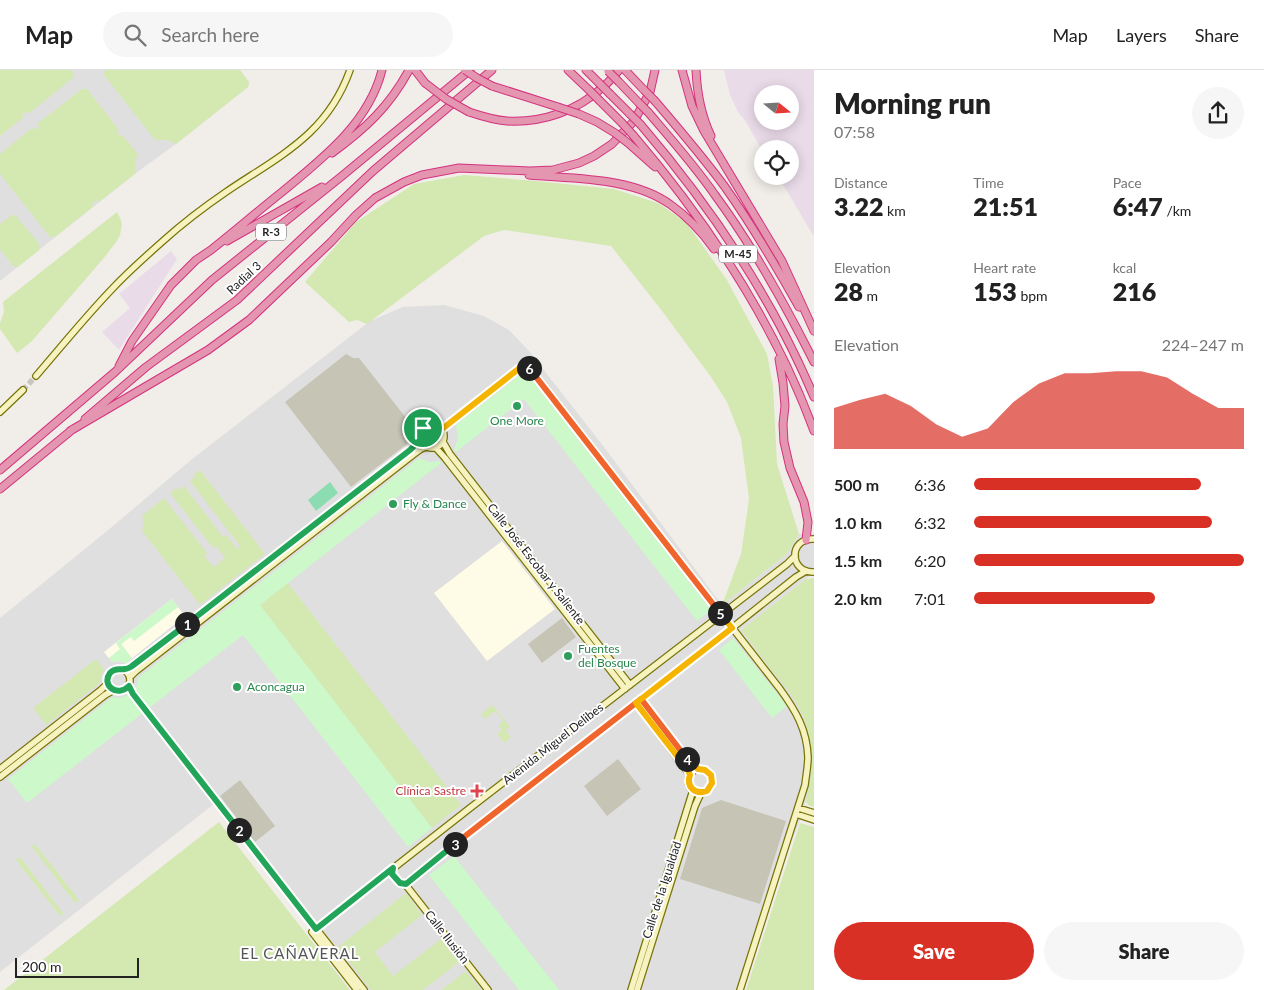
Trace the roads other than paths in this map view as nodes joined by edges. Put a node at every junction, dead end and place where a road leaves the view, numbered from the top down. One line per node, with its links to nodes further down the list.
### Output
1 (350, 70): 26 (main road)
2 (382, 70): 16 (highway)
3 (465, 70): 19 (highway, bridge)
4 (470, 70): 17 (highway, Radial 3 / R-3)
5 (492, 70): 31 (highway, Radial 3 / R-3)
6 (568, 70): 19 (highway, bridge)
7 (586, 70): 28 (highway, M-45, bridge)
8 (619, 70): 12 (highway, bridge)
9 (656, 70): 15 (highway)
10 (682, 70): 18 (highway)
11 (696, 70): 18 (highway)
12 (413, 71): 16 (highway)
13 (607, 71): 24 (highway, M-45, bridge)
14 (626, 71): 22 (highway, bridge)
15 (474, 168): 21 (highway); 31 (highway)
16 (304, 173): 20 (highway)
17 (342, 176): 20 (highway); 25 (highway, Radial 3 / R-3)
18 (744, 196): 22 (highway)
19 (693, 211): 21 (highway)
20 (211, 250): 25 (highway)
21 (748, 293): 23 (highway)
22 (814, 332)
23 (778, 351): 32 (highway); 39 (highway)
24 (814, 362)
25 (115, 372): 37 (highway, Radial 3 / R-3)
26 (36, 376)
27 (23, 390): 29 (main road)
28 (814, 397)
29 (0, 412)
30 (442, 429): 33 (main road); 34 (main road); 43 (main road)
31 (70, 431): 38 (highway, Radial 3 / R-3)
32 (814, 431)
33 (420, 440): 35 (main road); 45 (main road)
34 (443, 442): 36 (main road); 49 (main road, Calle José Escobar y Saliente)
35 (426, 447): 36 (main road); 46 (main road)
36 (436, 448): 49 (main road, Calle José Escobar y Saliente)
37 (0, 470)
38 (0, 488)
39 (810, 539): 40 (main road, Avenida Miguel Delibes)
40 (795, 556): 41 (main road); 43 (main road, Avenida Miguel Delibes)
41 (806, 571): 42 (main road); 44 (main road, Avenida Miguel Delibes)
42 (814, 572)
43 (721, 614): 44 (main road); 49 (main road, Avenida Miguel Delibes)
44 (732, 628): 51 (main road, Avenida Miguel Delibes); 58 (main road)
45 (124, 670): 46 (main road); 47 (main road)
46 (130, 677): 48 (main road)
47 (108, 683): 50 (main road); 52 (main road)
48 (129, 686): 50 (main road); 63 (main road)
49 (627, 687): 61 (main road, Avenida Miguel Delibes)
50 (114, 690): 55 (main road)
51 (639, 701): 53 (main road); 54 (main road); 62 (main road, Avenida Miguel Delibes)
52 (0, 769)
53 (698, 769): 54 (main road); 57 (main road)
54 (690, 775): 56 (main road)
55 (0, 777)
56 (693, 790): 57 (main road); 67 (main road, Calle de la Igualdad)
57 (701, 793): 68 (main road, Calle de la Igualdad)
58 (797, 811): 59 (main road); 60 (main road); 69 (main road)
59 (814, 813)
60 (814, 820)
61 (393, 868): 62 (main road, Calle Ilusión); 63 (main road, Avenida Miguel Delibes)
62 (406, 884): 66 (main road, Calle Ilusión)
63 (314, 931): 64 (main road); 65 (main road)
64 (357, 990)
65 (364, 990)
66 (488, 990)
67 (631, 990)
68 (637, 990)
69 (740, 990)

